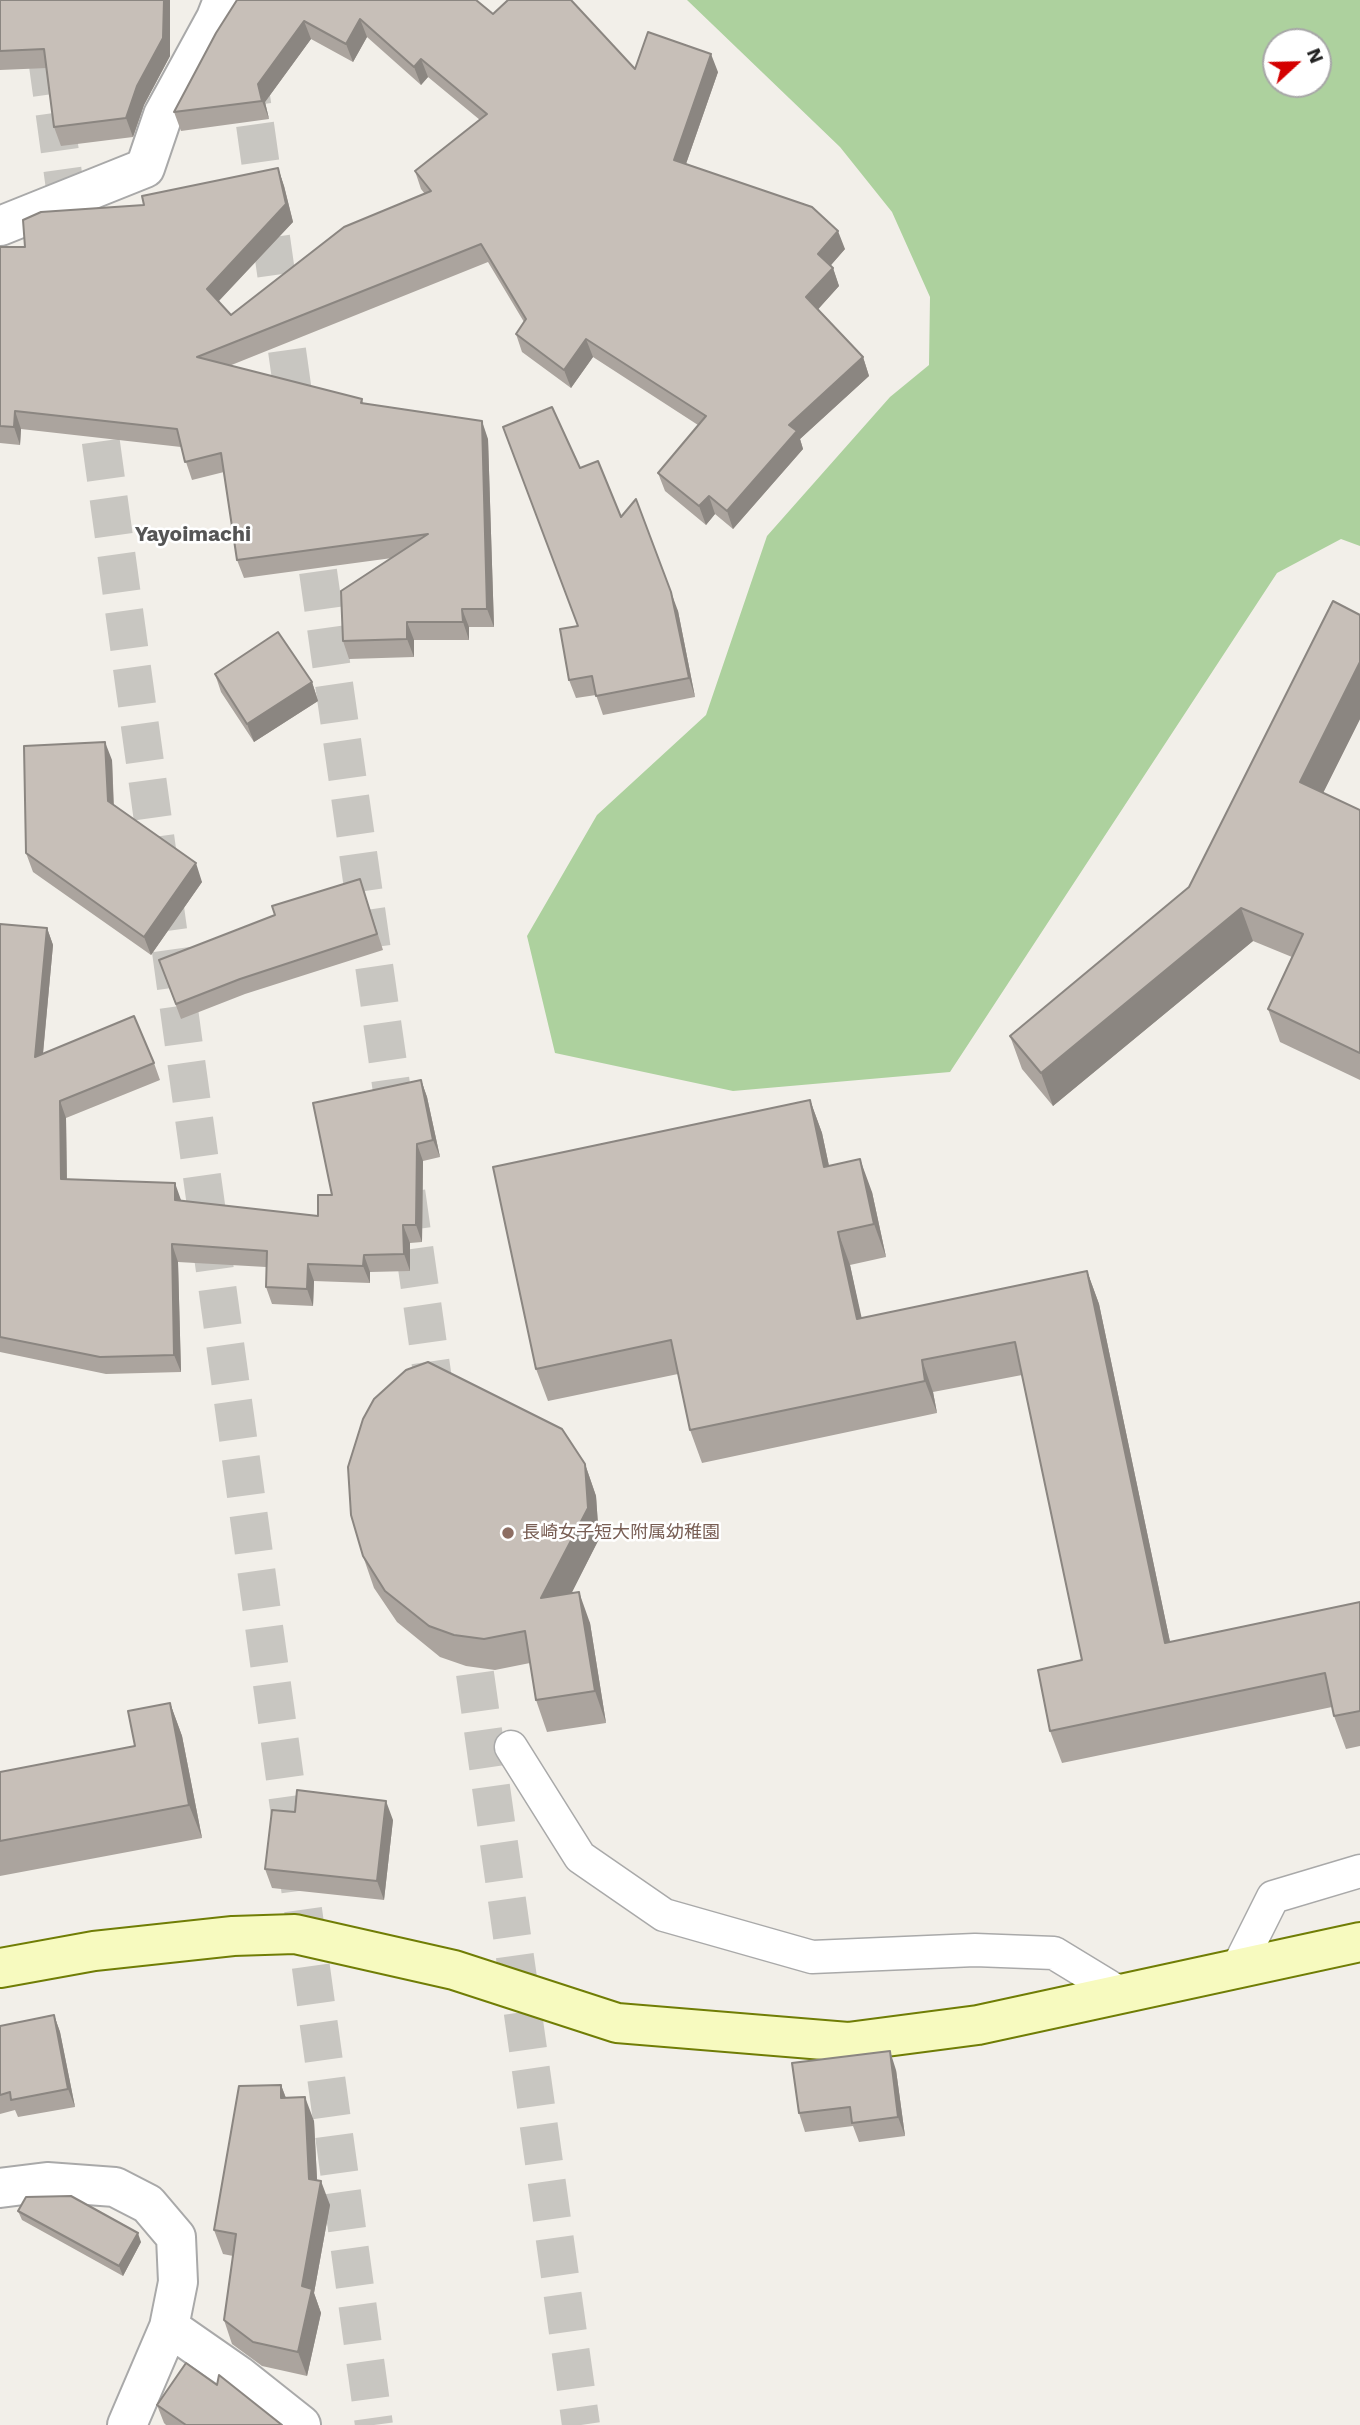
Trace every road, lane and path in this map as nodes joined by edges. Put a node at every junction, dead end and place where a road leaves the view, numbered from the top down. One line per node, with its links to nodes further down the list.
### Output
1 (222, 0): 2 (street)
2 (0, 226)
3 (511, 1747): 8 (lane)
4 (1360, 1871): 7 (lane)
5 (1360, 1942): 7 (street)
6 (0, 1968): 8 (street)
7 (1237, 1969): 8 (street)
8 (1123, 1995)
9 (0, 2188): 10 (street)
10 (169, 2328): 11 (street); 12 (street)
11 (127, 2425)
12 (301, 2425)

